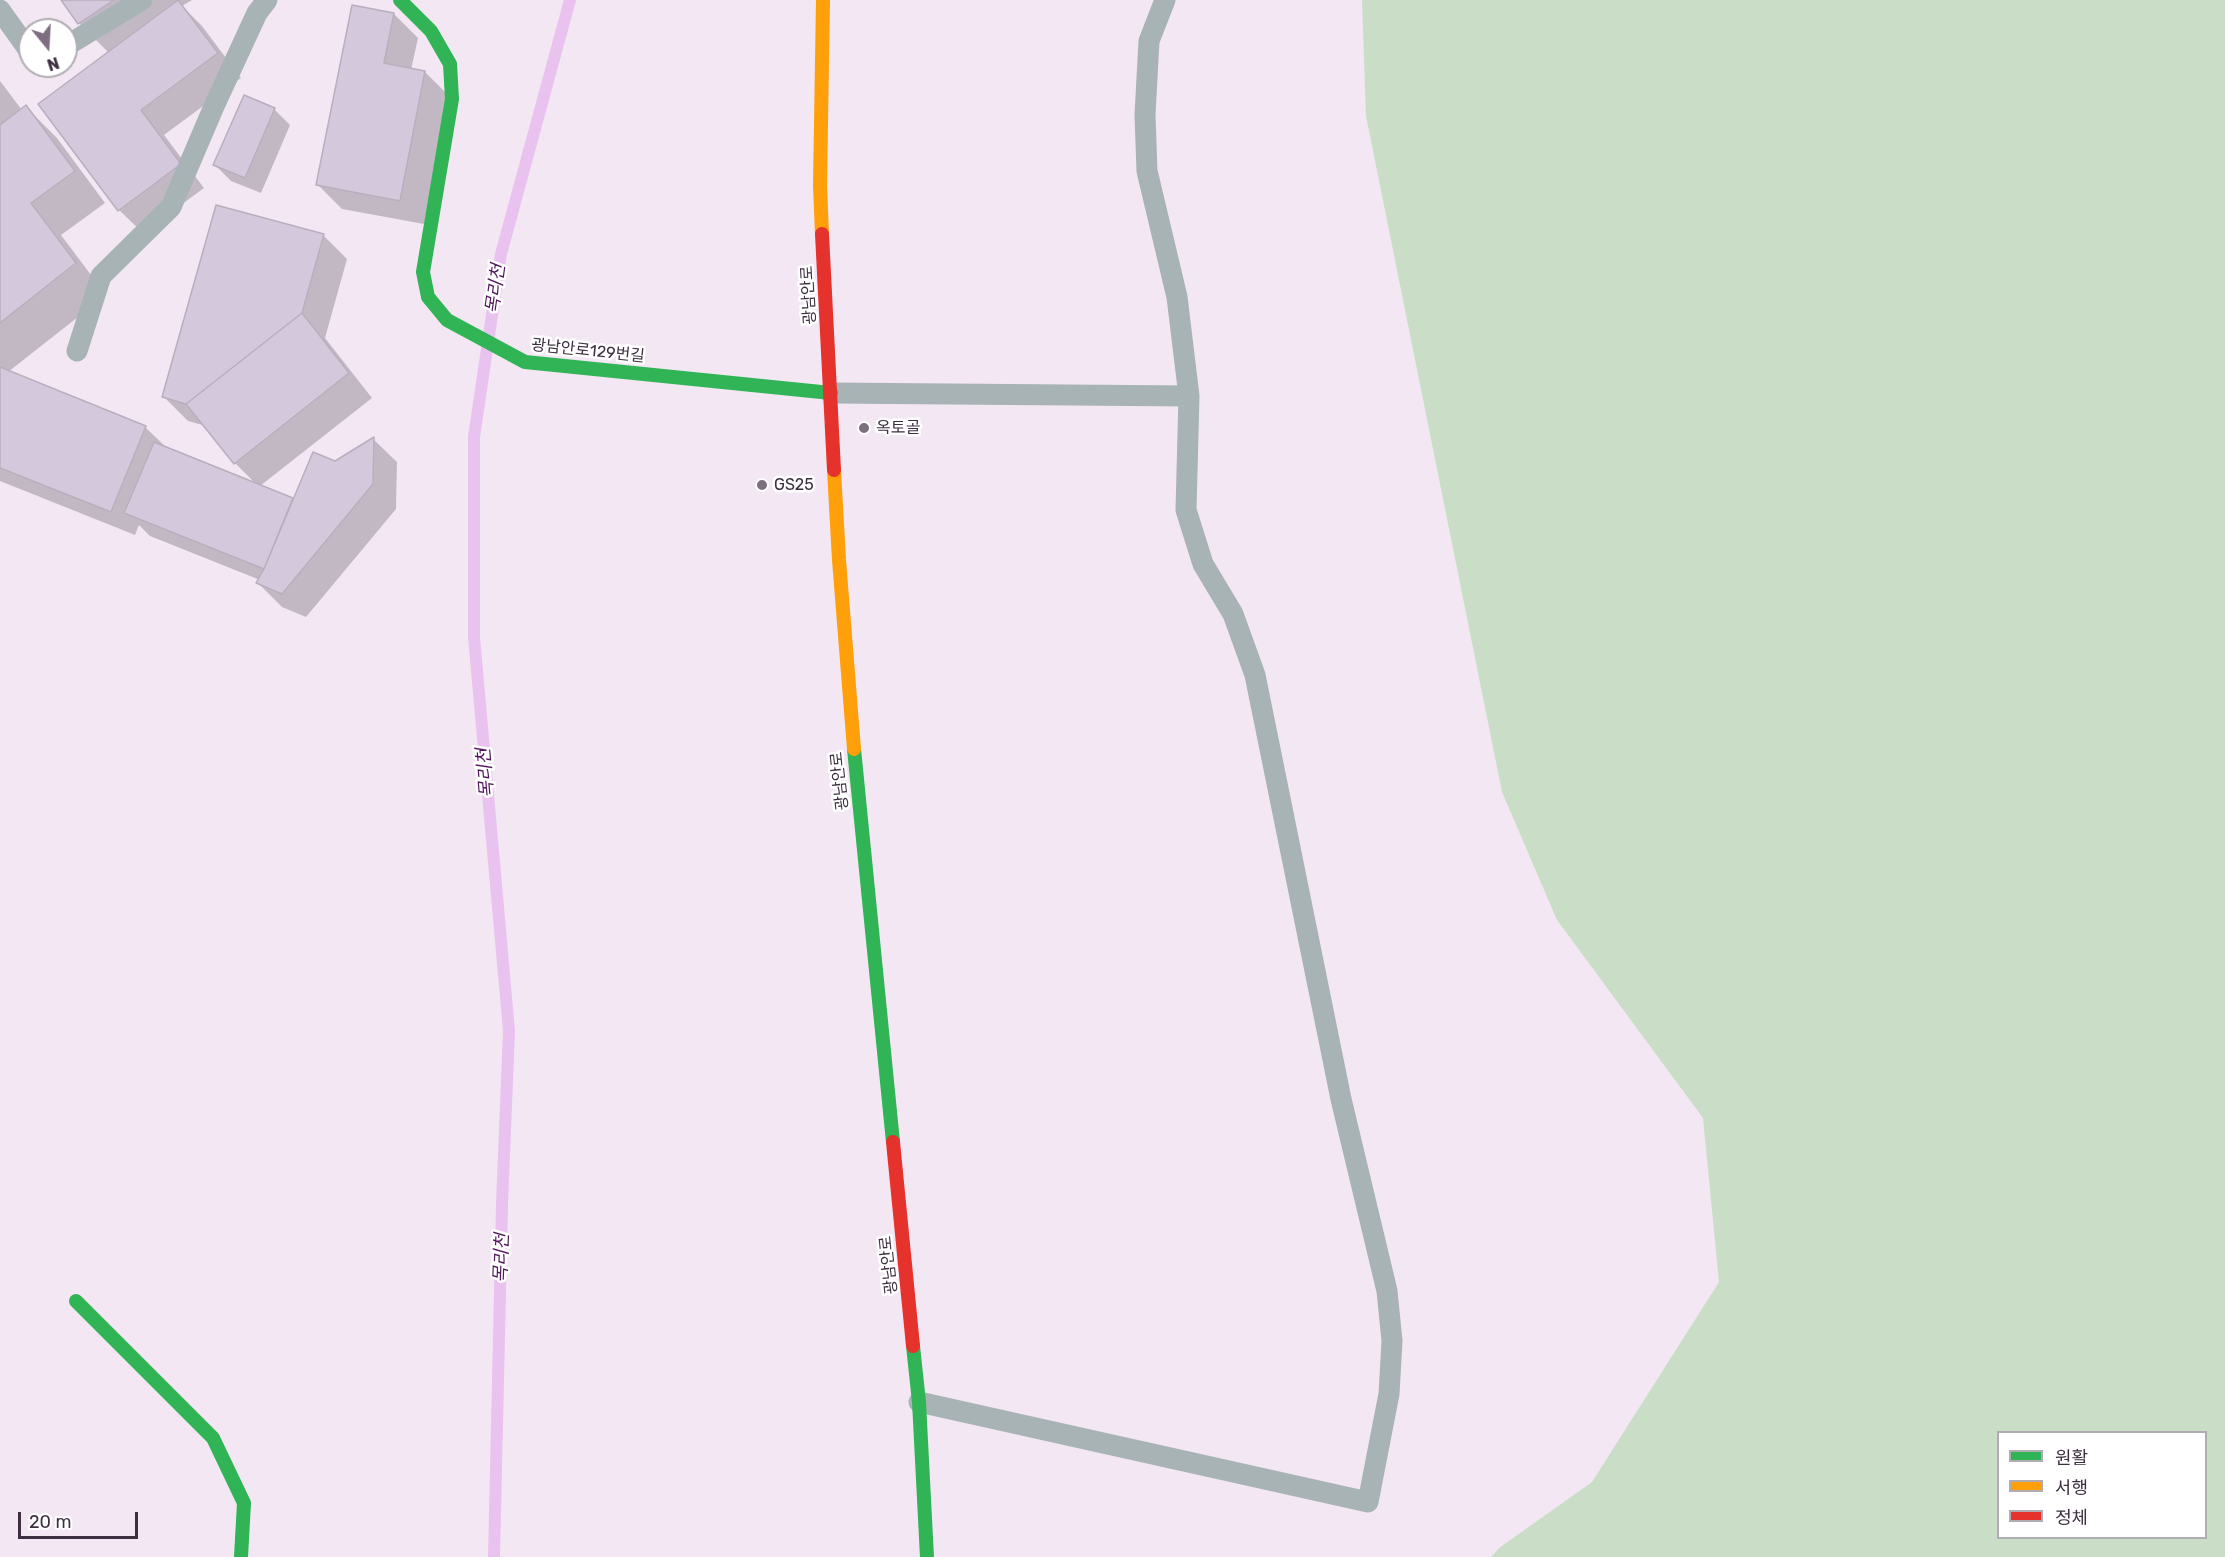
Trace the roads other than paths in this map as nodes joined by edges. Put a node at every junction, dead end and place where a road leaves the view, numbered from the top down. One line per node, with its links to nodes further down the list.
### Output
1 (142, 0): 8 (lane)
2 (267, 0): 9 (lane)
3 (400, 0): 10 (street, 광남안로129번길)
4 (823, 0): 10 (street, 광남안로)
5 (1165, 0): 11 (lane)
6 (0, 10): 7 (lane)
7 (18, 35)
8 (78, 39)
9 (77, 351)
10 (831, 393): 11 (lane); 13 (street, 광남안로)
11 (1189, 396): 13 (lane)
12 (76, 1301): 14 (street)
13 (919, 1402): 15 (street, 광남안로)
14 (241, 1557)
15 (927, 1557)

